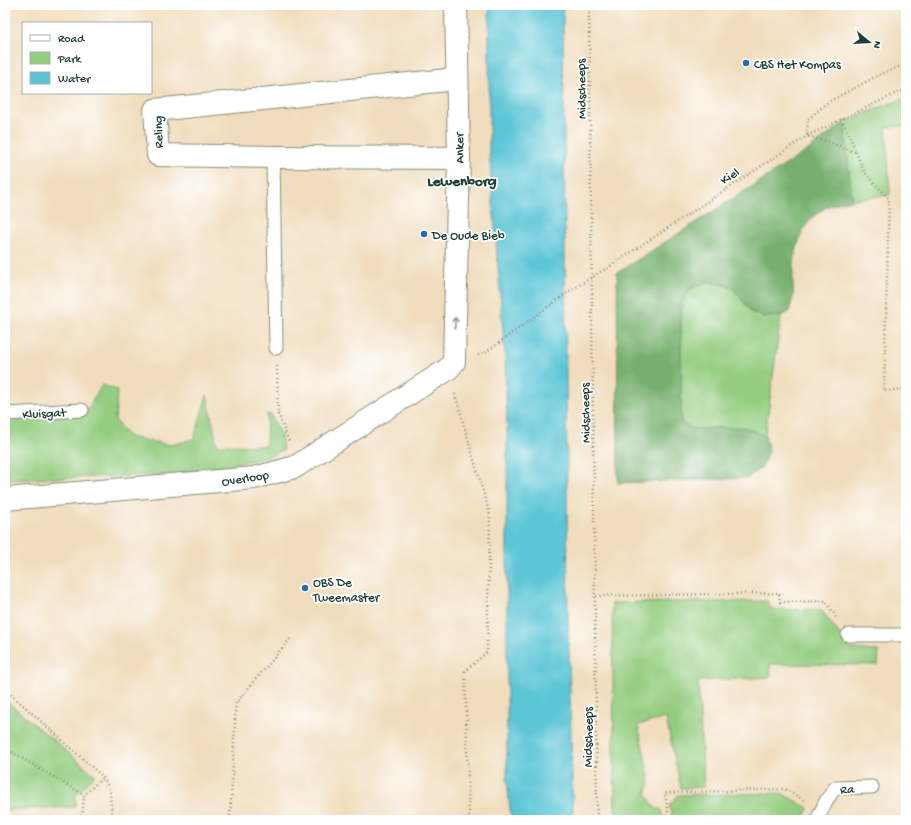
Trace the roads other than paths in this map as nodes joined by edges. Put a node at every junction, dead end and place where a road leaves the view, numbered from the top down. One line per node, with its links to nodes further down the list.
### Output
1 (456, 5): 2 (street, Anker)
2 (457, 79): 3 (street, Reling); 4 (street, Anker)
3 (273, 157): 4 (street, Reling); 5 (lane)
4 (459, 158): 6 (street, Anker, one-way to 4)
5 (276, 348)
6 (451, 365): 9 (street, Overloop)
7 (82, 410): 8 (lane, Kluisgat)
8 (5, 414)
9 (5, 499)
10 (906, 634): 11 (lane)
11 (848, 636)
12 (872, 787): 13 (lane, Ra)
13 (819, 815)

